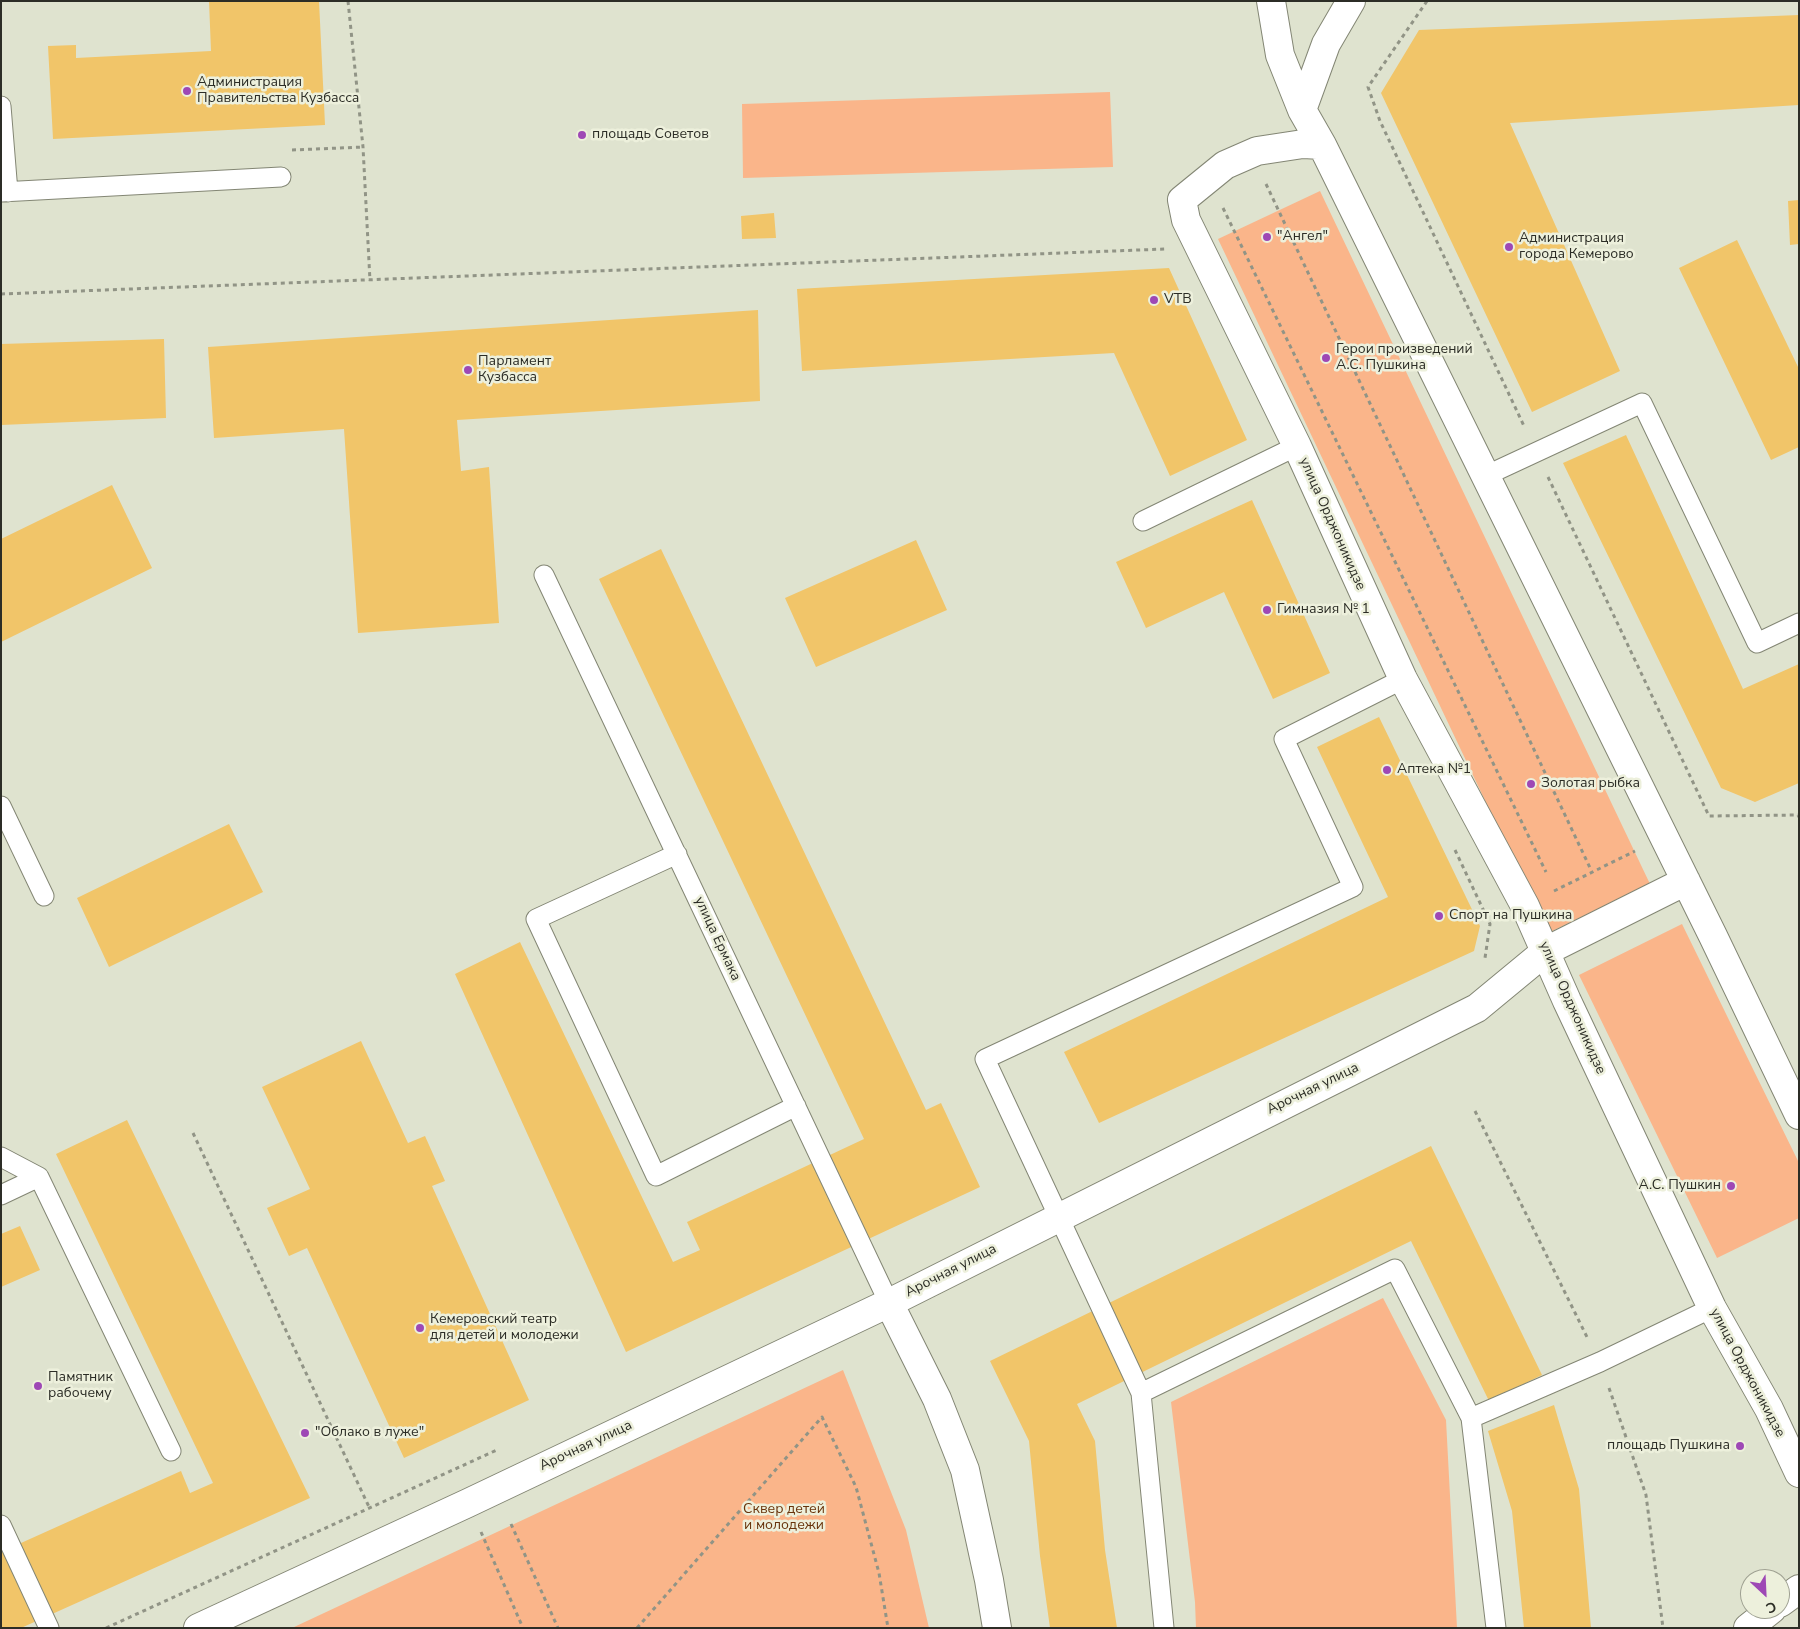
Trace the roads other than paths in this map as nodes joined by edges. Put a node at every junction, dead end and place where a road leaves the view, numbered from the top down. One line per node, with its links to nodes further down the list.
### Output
1 (1271, 1): 4 (street)
2 (1351, 1): 4 (street)
3 (1, 106): 7 (lane)
4 (1302, 110): 5 (street)
5 (1322, 145): 8 (street, улица Орджоникидзе); 9 (street)
6 (281, 177): 7 (lane)
7 (4, 192)
8 (1297, 446): 10 (lane); 13 (street, улица Орджоникидзе)
9 (1485, 476): 12 (lane); 16 (street)
10 (1142, 521)
11 (544, 575): 15 (lane, улица Ермака)
12 (1799, 623)
13 (1403, 680): 18 (street, улица Орджоникидзе); 24 (lane)
14 (1, 806): 17 (lane)
15 (677, 854): 19 (lane, улица Ермака); 19 (lane)
16 (1686, 882): 18 (street, Арочная улица); 20 (street)
17 (44, 896)
18 (1546, 951): 24 (street, Арочная улица); 26 (street, улица Орджоникидзе)
19 (796, 1106): 25 (lane, улица Ермака)
20 (1799, 1115)
21 (1, 1157): 22 (lane)
22 (39, 1177): 23 (lane); 29 (lane)
23 (1, 1195)
24 (1058, 1216): 25 (street, Арочная улица); 27 (lane)
25 (889, 1303): 34 (street, Арочная улица); 35 (street)
26 (1712, 1308): 28 (lane); 30 (street, улица Орджоникидзе)
27 (1141, 1393): 28 (lane); 36 (lane)
28 (1471, 1418): 37 (lane)
29 (171, 1451)
30 (1799, 1473)
31 (1, 1525): 33 (lane)
32 (1759, 1619): 38 (street)
33 (49, 1628)
34 (198, 1628)
35 (996, 1628)
36 (1164, 1628)
37 (1496, 1628)
38 (1748, 1628)

